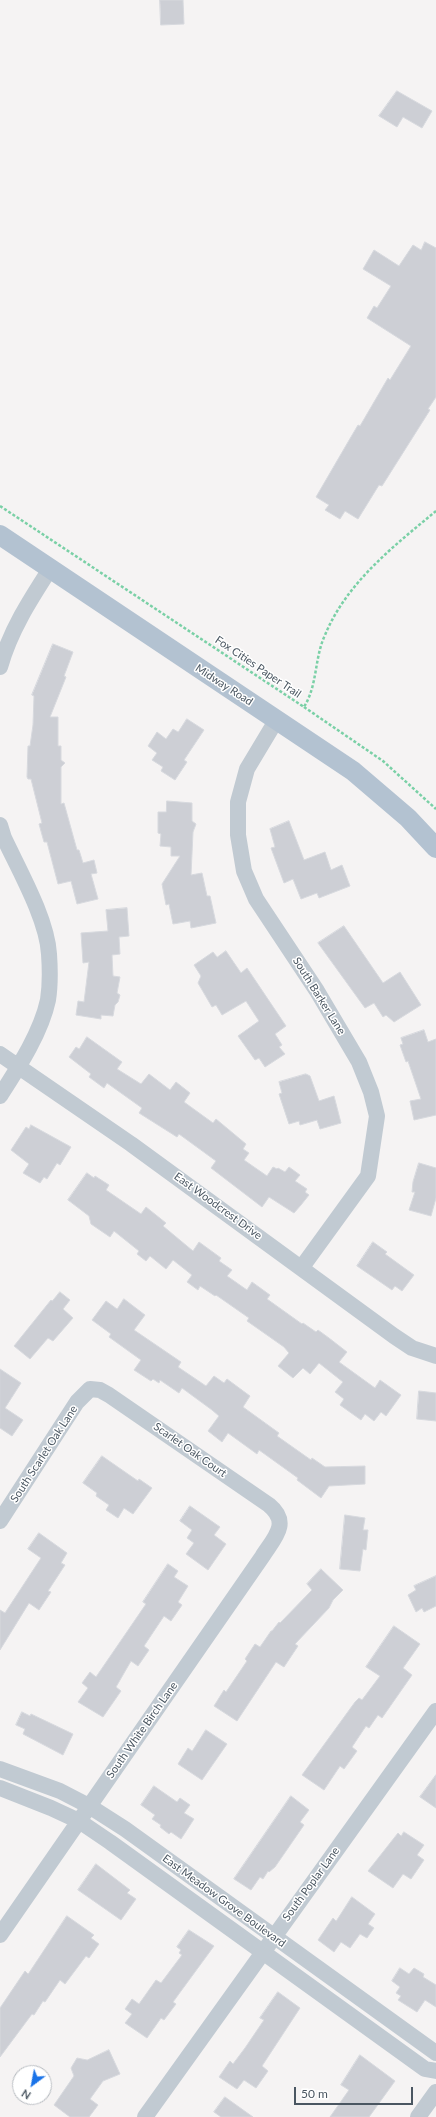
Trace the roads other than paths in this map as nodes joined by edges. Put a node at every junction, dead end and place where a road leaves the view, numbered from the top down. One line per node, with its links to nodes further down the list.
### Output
1 (0, 535): 2 (main road, Midway Road)
2 (50, 569): 3 (street); 4 (main road, Midway Road)
3 (0, 667)
4 (277, 719): 6 (main road, Midway Road); 10 (street, South Barker Lane)
5 (0, 825): 8 (street)
6 (436, 848)
7 (0, 1054): 8 (street, East Woodcrest Drive)
8 (19, 1067): 9 (street); 10 (street, East Woodcrest Drive)
9 (0, 1096)
10 (302, 1267): 11 (street, East Woodcrest Drive)
11 (436, 1356)
12 (90, 1388): 13 (street, South Scarlet Oak Lane); 14 (street, Scarlet Oak Court)
13 (0, 1521)
14 (280, 1523): 18 (street, South White Birch Lane)
15 (436, 1711): 21 (street, South Poplar Lane)
16 (0, 1769): 18 (street, East Meadow Grove Boulevard)
17 (0, 1788): 19 (street, East Meadow Grove Boulevard)
18 (89, 1806): 19 (street, South White Birch Lane); 21 (street, East Meadow Grove Boulevard)
19 (79, 1822): 20 (street, South White Birch Lane); 22 (street, East Meadow Grove Boulevard)
20 (0, 1935)
21 (273, 1936): 22 (street, South Poplar Lane); 23 (street, East Meadow Grove Boulevard)
22 (262, 1951): 24 (street, East Meadow Grove Boulevard); 26 (street, South Poplar Lane)
23 (436, 2054)
24 (436, 2071)
25 (436, 2092): 27 (street)
26 (145, 2117)
27 (418, 2117)

